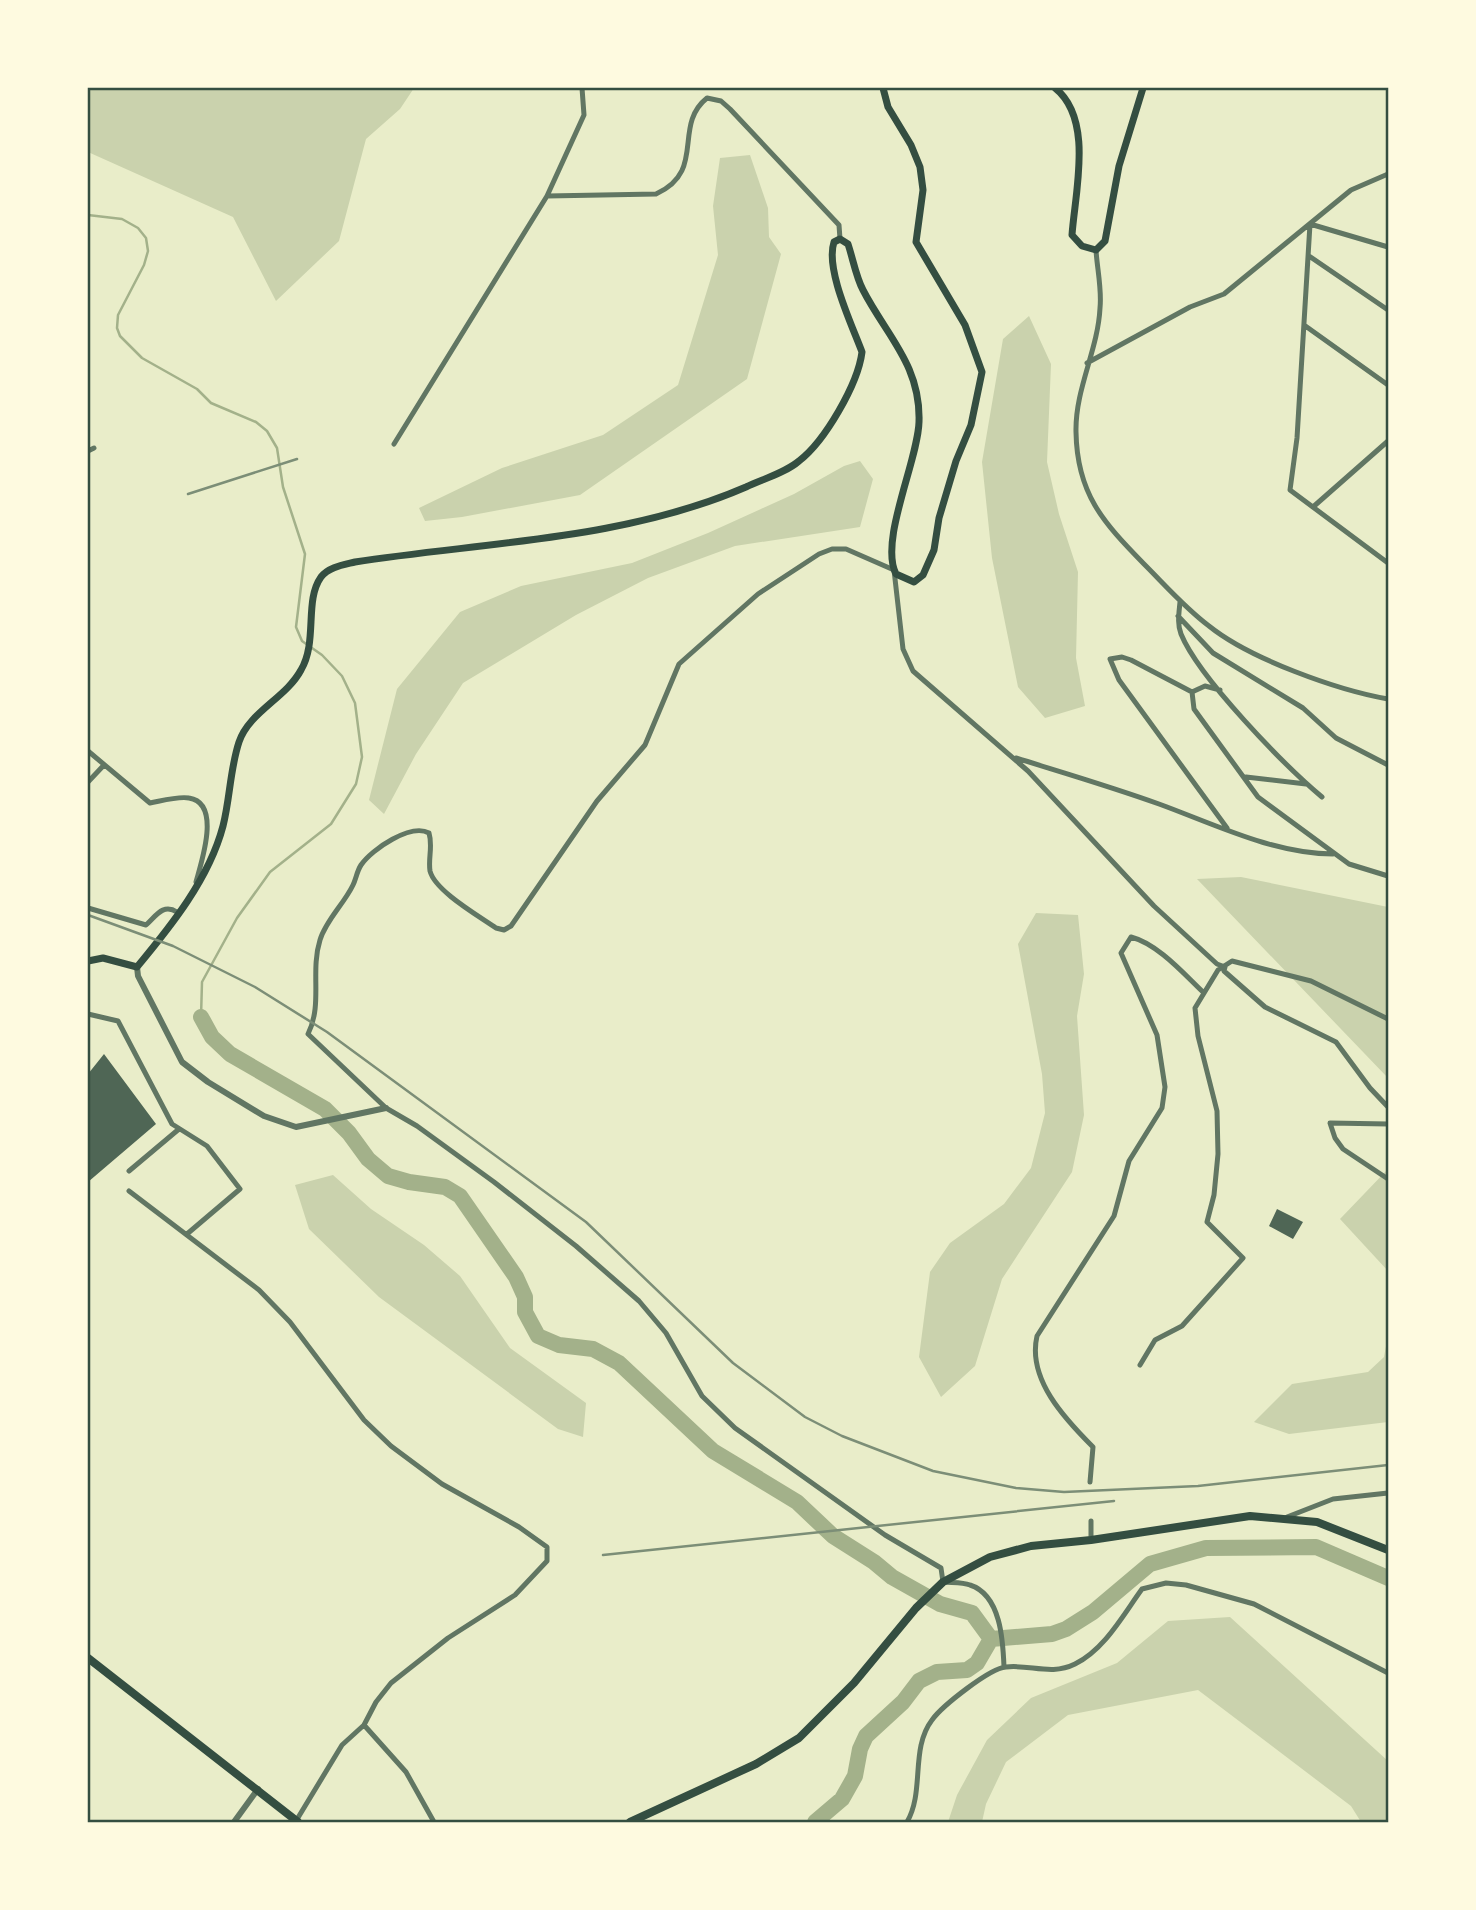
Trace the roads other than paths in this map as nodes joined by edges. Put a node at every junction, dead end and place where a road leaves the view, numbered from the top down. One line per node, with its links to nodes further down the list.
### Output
1 (582, 88): 6 (street)
2 (883, 88): 20 (main road)
3 (1055, 88): 10 (main road)
4 (1143, 88): 10 (main road)
5 (1388, 174): 7 (street)
6 (547, 195): 8 (street); 17 (street)
7 (1310, 224): 9 (street); 11 (street); 14 (street)
8 (840, 239): 20 (main road); 37 (main road)
9 (1388, 247)
10 (1096, 250): 14 (street)
11 (1309, 256): 12 (street); 13 (street)
12 (1388, 310)
13 (1304, 325): 15 (street); 18 (street)
14 (1087, 363): 21 (street)
15 (1388, 384)
16 (1388, 441): 18 (street)
17 (394, 444)
18 (1313, 507): 19 (street)
19 (1388, 563)
20 (894, 570): 27 (street); 47 (street)
21 (1180, 602): 22 (street); 25 (street)
22 (1178, 616): 23 (street); 29 (street)
23 (1220, 690): 24 (street); 32 (street)
24 (1192, 692): 30 (street); 34 (street)
25 (1388, 698)
26 (88, 751): 28 (street)
27 (1013, 757): 34 (street); 42 (street)
28 (104, 765): 31 (street); 37 (street)
29 (1388, 765)
30 (1246, 777): 32 (street); 35 (street)
31 (88, 782)
32 (1306, 784): 33 (street)
33 (1322, 797)
34 (1228, 829): 35 (street)
35 (1333, 855): 36 (street)
36 (1388, 876)
37 (196, 886): 39 (main road)
38 (88, 908): 39 (street)
39 (177, 912): 41 (main road)
40 (88, 961): 41 (main road)
41 (137, 967): 47 (street)
42 (1224, 967): 43 (street); 45 (street); 46 (street)
43 (1203, 992): 54 (street); 55 (street)
44 (88, 1014): 49 (street)
45 (1388, 1019)
46 (1388, 1107)
47 (386, 1108): 61 (street)
48 (1388, 1124): 51 (street)
49 (179, 1129): 50 (street); 53 (street)
50 (129, 1171)
51 (1388, 1179)
52 (129, 1191): 53 (street)
53 (187, 1234): 65 (street)
54 (1140, 1365)
55 (1090, 1482)
56 (1388, 1493): 57 (street)
57 (1287, 1518): 59 (main road); 60 (main road)
58 (1091, 1521): 59 (street)
59 (1091, 1540): 61 (main road)
60 (1388, 1550)
61 (943, 1582): 63 (street); 70 (main road)
62 (88, 1658): 66 (main road)
63 (1004, 1667): 64 (street); 71 (street)
64 (1388, 1673)
65 (364, 1725): 68 (street); 69 (street)
66 (258, 1789): 67 (street); 68 (main road)
67 (234, 1822)
68 (297, 1822)
69 (434, 1822)
70 (630, 1822)
71 (907, 1822)

